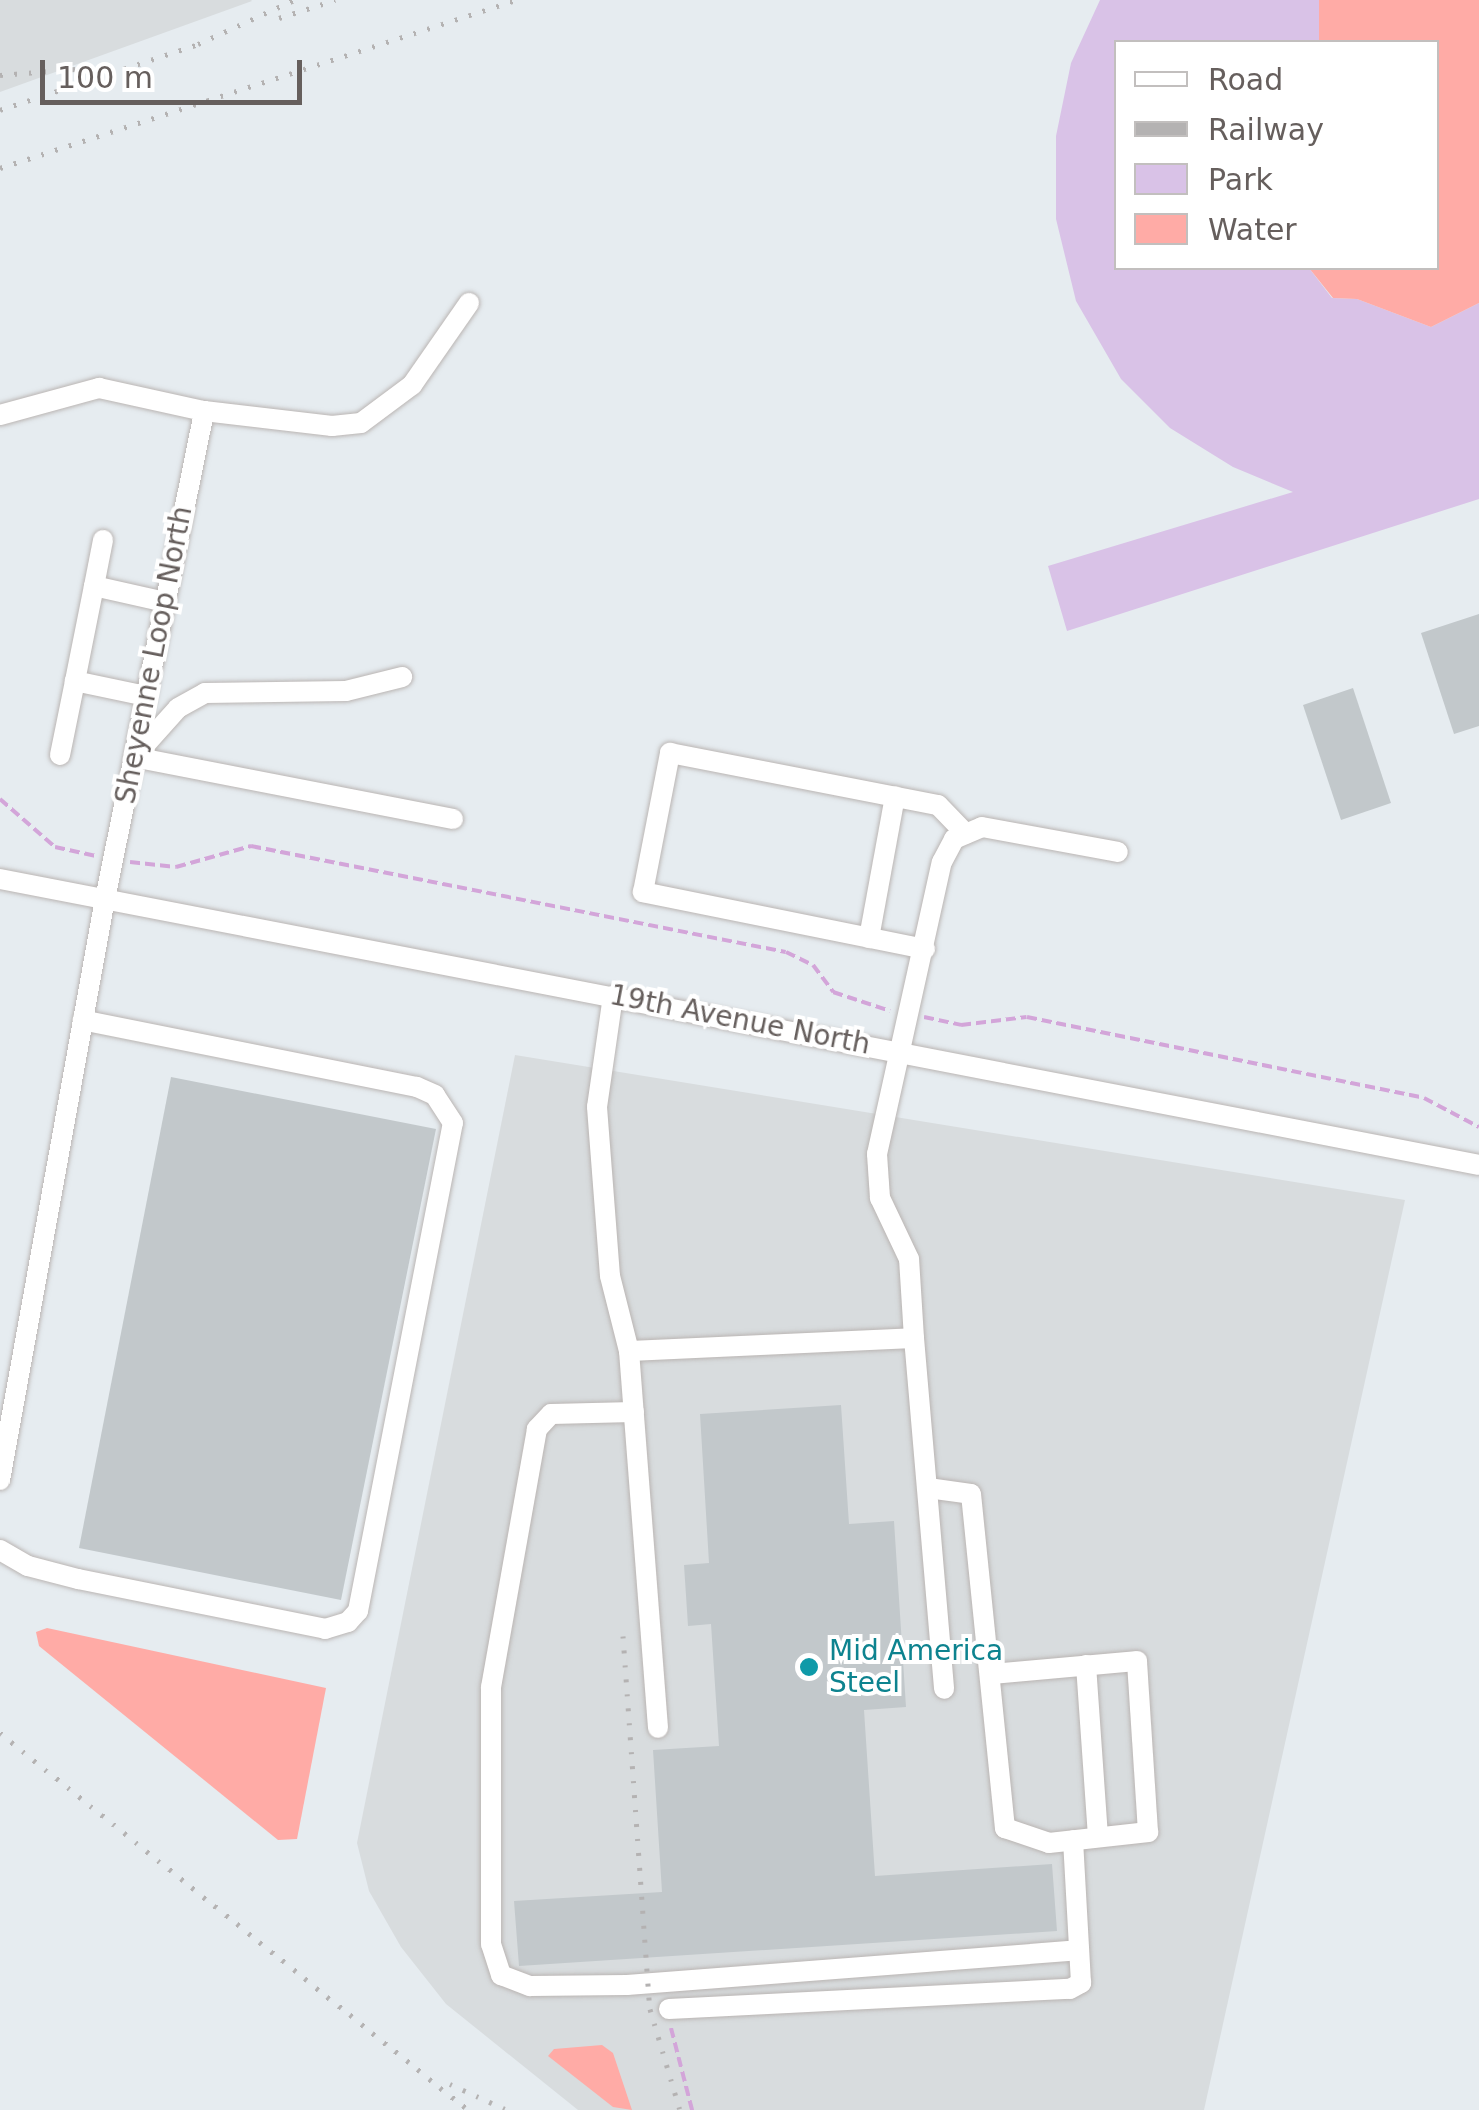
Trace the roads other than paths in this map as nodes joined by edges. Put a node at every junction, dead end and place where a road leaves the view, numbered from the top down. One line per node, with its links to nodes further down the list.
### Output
1 (470, 303): 2 (street)
2 (204, 411): 3 (street); 6 (street, Sheyenne Loop North)
3 (0, 414)
4 (103, 540): 5 (street)
5 (94, 586): 6 (street); 8 (street)
6 (165, 602): 9 (street, Sheyenne Loop North)
7 (402, 678): 11 (street)
8 (74, 681): 9 (street); 10 (street)
9 (146, 696): 11 (street, Sheyenne Loop North)
10 (60, 755)
11 (134, 757): 13 (street); 17 (street, Sheyenne Loop North)
12 (895, 796): 14 (street); 18 (street); 18 (street)
13 (452, 819)
14 (966, 834): 15 (street); 19 (street)
15 (1118, 852)
16 (0, 879): 17 (street, 19th Avenue North)
17 (105, 899): 20 (street, 19th Avenue North); 21 (street, Sheyenne Loop North)
18 (869, 938): 19 (street)
19 (925, 949): 22 (street)
20 (613, 996): 22 (street, 19th Avenue North); 25 (street)
21 (83, 1020): 27 (street, Sheyenne Loop North); 29 (street)
22 (897, 1050): 23 (street, 19th Avenue North); 24 (street)
23 (1479, 1165)
24 (914, 1338): 25 (street); 28 (street)
25 (630, 1351): 26 (street)
26 (634, 1412): 33 (street); 36 (street)
27 (0, 1480)
28 (928, 1488): 31 (street); 32 (street)
29 (0, 1550)
30 (1086, 1665): 31 (street); 34 (street); 34 (street)
31 (990, 1674): 35 (street)
32 (944, 1689)
33 (658, 1728)
34 (1098, 1837): 35 (street)
35 (1073, 1840): 36 (street)
36 (1078, 1950): 37 (street)
37 (669, 2009)

